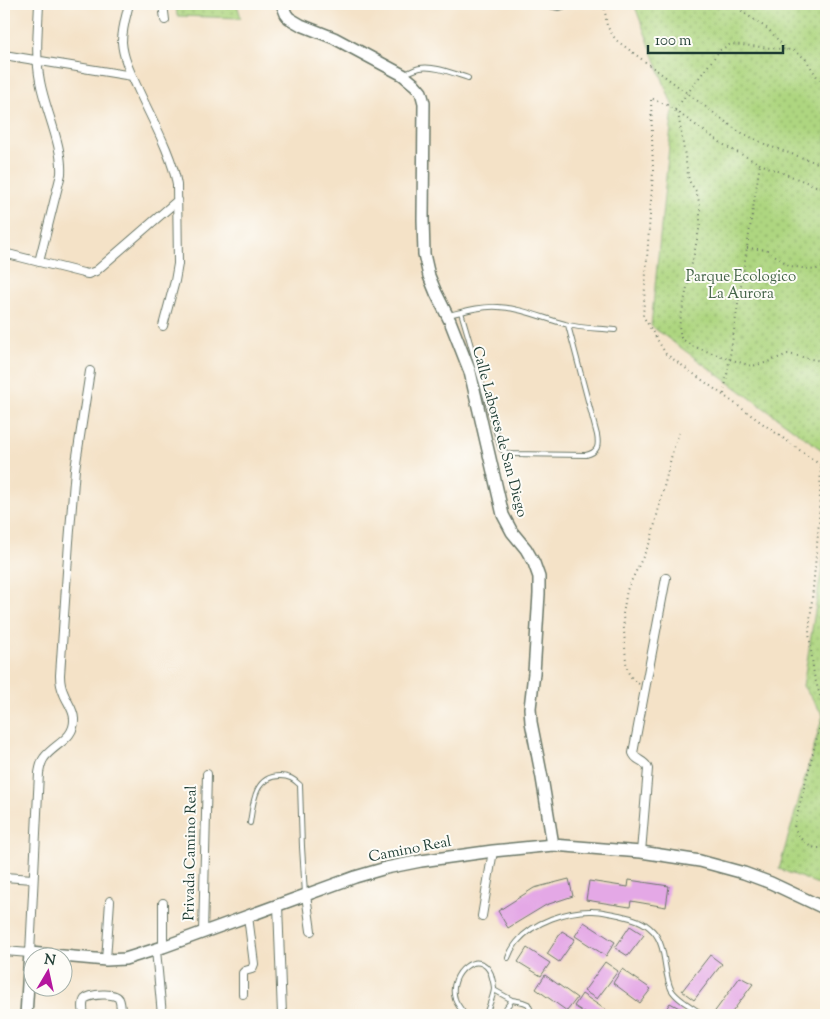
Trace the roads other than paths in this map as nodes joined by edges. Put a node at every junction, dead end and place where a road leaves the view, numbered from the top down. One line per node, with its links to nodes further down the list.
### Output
1 (39, 4): 9 (street)
2 (129, 4): 11 (street)
3 (163, 4): 7 (street)
4 (550, 4): 5 (street)
5 (565, 4)
6 (284, 9): 10 (street, Calle Labores de San Diego)
7 (165, 20)
8 (4, 55): 9 (street)
9 (38, 60): 11 (street); 15 (street)
10 (403, 75): 12 (lane); 17 (street, Calle Labores de San Diego)
11 (132, 76): 13 (street)
12 (468, 78)
13 (178, 200): 15 (street); 19 (street)
14 (4, 253): 15 (street)
15 (38, 262)
16 (461, 312): 17 (lane); 18 (lane); 18 (lane)
17 (447, 316): 25 (street, Calle Labores de San Diego)
18 (568, 325): 20 (lane)
19 (164, 326)
20 (615, 330)
21 (90, 371): 29 (street)
22 (666, 578): 27 (street)
23 (207, 774): 38 (street, Privada Camino Real)
24 (250, 823): 30 (lane)
25 (553, 845): 26 (street, Camino Real); 27 (street, Camino Real)
26 (492, 851): 30 (street, Camino Real); 36 (street)
27 (641, 852): 34 (street, Camino Real)
28 (4, 877): 29 (street)
29 (33, 879): 39 (street)
30 (306, 895): 33 (street, Camino Real); 37 (street)
31 (110, 901): 45 (street)
32 (163, 903): 40 (street)
33 (278, 905): 35 (street, Camino Real); 54 (street)
34 (826, 909)
35 (248, 916): 38 (street, Camino Real); 47 (street)
36 (482, 916)
37 (311, 931)
38 (203, 933): 40 (street, Camino Real)
39 (30, 946)
40 (159, 948): 45 (street, Camino Real); 53 (street)
41 (4, 951): 42 (street, Camino Real)
42 (22, 952)
43 (72, 957): 45 (street, Camino Real)
44 (508, 958): 59 (lane)
45 (106, 960)
46 (494, 990): 49 (lane); 55 (lane); 56 (lane)
47 (243, 994)
48 (27, 996): 50 (street)
49 (512, 1000): 57 (lane); 58 (lane)
50 (26, 1015)
51 (84, 1015): 52 (street)
52 (121, 1015)
53 (162, 1015)
54 (282, 1015)
55 (465, 1015)
56 (486, 1015)
57 (508, 1015)
58 (533, 1015)
59 (704, 1015)

